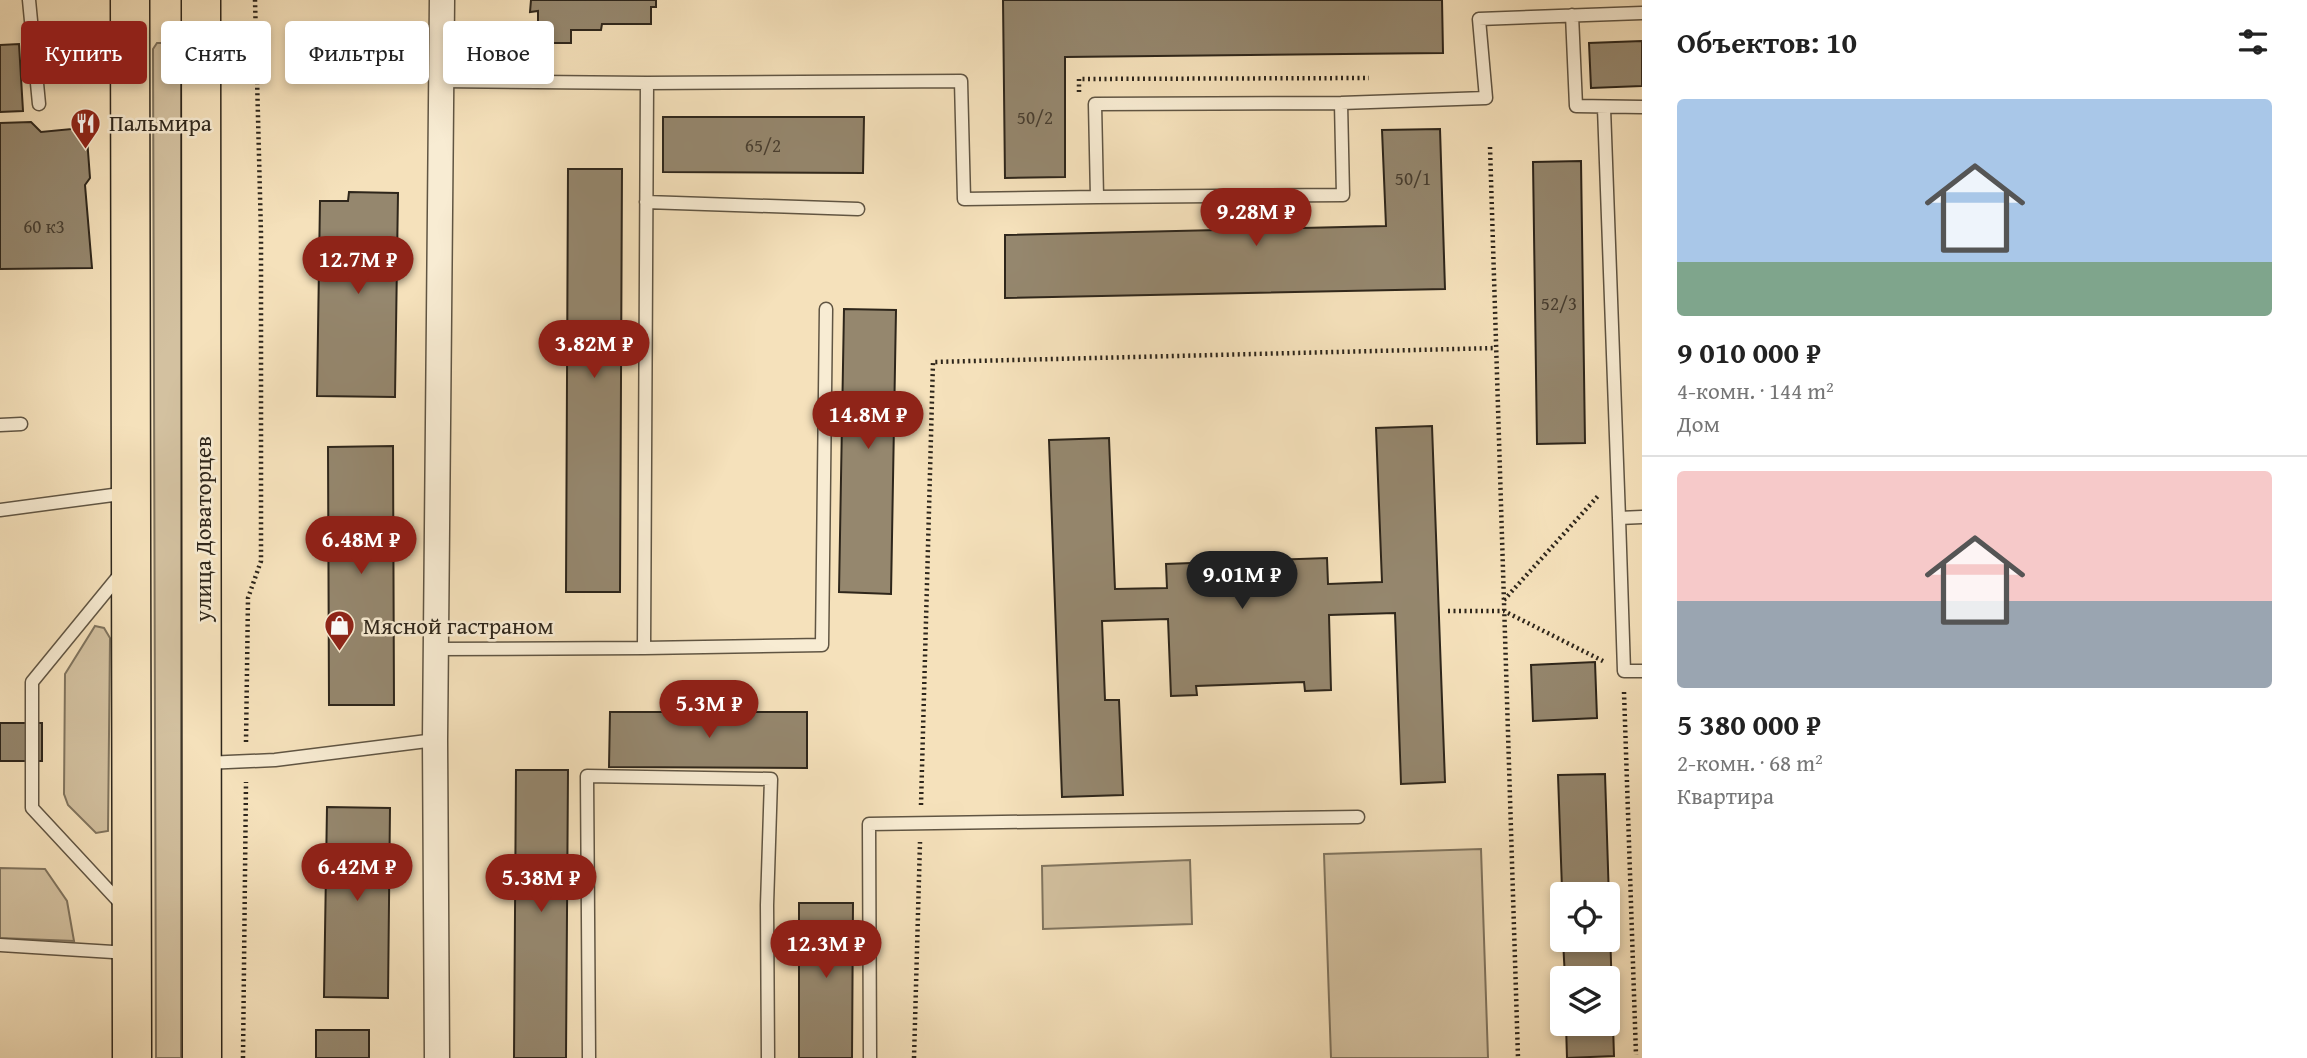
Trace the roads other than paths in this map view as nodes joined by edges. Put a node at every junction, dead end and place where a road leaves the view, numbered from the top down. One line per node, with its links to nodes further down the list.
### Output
1 (29, 0): 12 (lane)
2 (130, 0): 21 (main road)
3 (193, 0): 4 (street)
4 (201, 0): 30 (main road, улица Доваторцев)
5 (442, 0): 9 (street)
6 (1621, 7): 7 (lane); 8 (lane)
7 (1642, 13)
8 (1572, 15): 11 (lane); 14 (lane)
9 (441, 80): 10 (lane); 27 (street)
10 (647, 83): 15 (lane); 16 (lane)
11 (1341, 103): 15 (lane); 15 (lane)
12 (39, 104)
13 (1642, 107): 14 (lane)
14 (1604, 108): 24 (lane)
15 (1097, 197)
16 (646, 202): 17 (lane); 26 (lane)
17 (858, 209)
18 (826, 309): 26 (lane)
19 (21, 424): 20 (lane)
20 (0, 425)
21 (132, 492): 22 (lane); 25 (main road)
22 (0, 510)
23 (1642, 517): 24 (lane)
24 (1619, 518): 28 (lane)
25 (132, 561): 32 (main road); 32 (lane)
26 (644, 648): 27 (lane)
27 (436, 649): 29 (street)
28 (1642, 671)
29 (435, 740): 30 (lane); 36 (street)
30 (204, 763): 35 (main road, улица Доваторцев)
31 (1358, 817): 39 (lane)
32 (132, 934): 33 (lane); 34 (main road)
33 (0, 945)
34 (132, 1058)
35 (202, 1058)
36 (437, 1058)
37 (589, 1058): 38 (lane)
38 (768, 1058)
39 (870, 1058)

